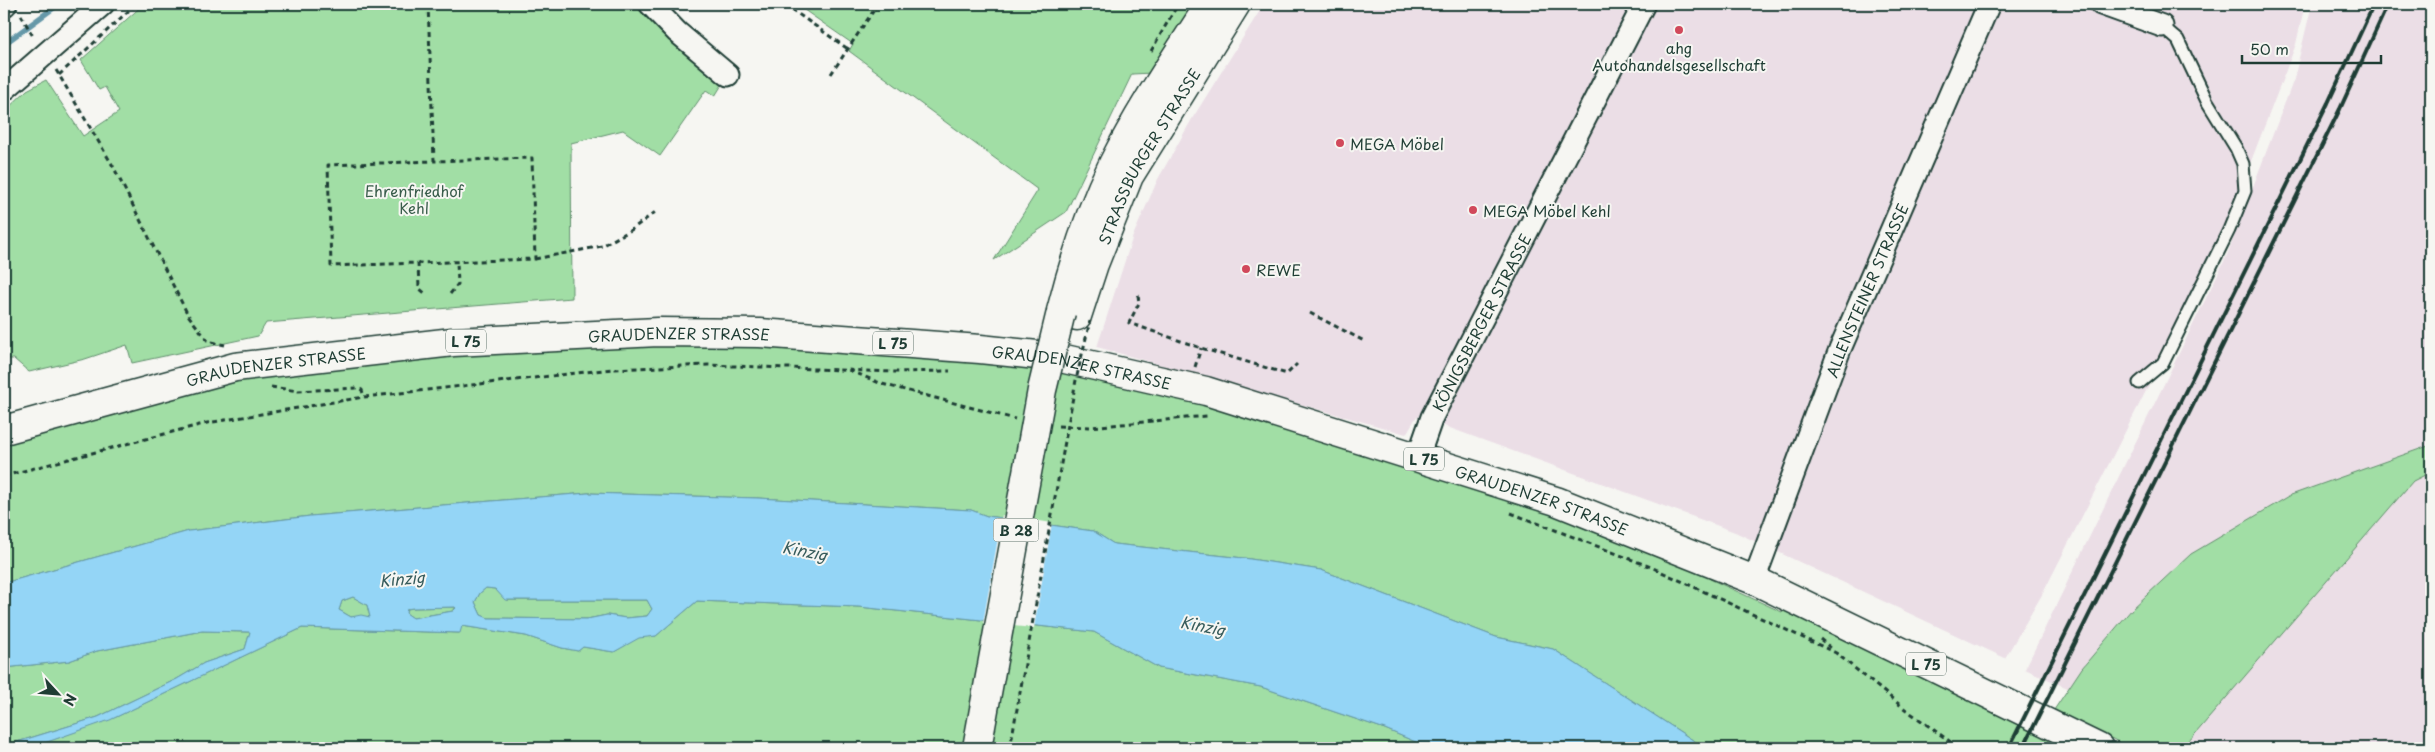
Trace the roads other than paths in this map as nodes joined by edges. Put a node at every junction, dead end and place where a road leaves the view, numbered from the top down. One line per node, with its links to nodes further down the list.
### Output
1 (103, 4): 10 (street)
2 (650, 4): 9 (street)
3 (1210, 4): 11 (main road, STRASSBURGER STRASSE / B 28)
4 (1236, 4): 11 (main road, STRASSBURGER STRASSE / B 28)
5 (1644, 4): 14 (street, KÖNIGSBERGER STRASSE)
6 (1989, 4): 15 (street, ALLENSTEINER STRASSE)
7 (2101, 4): 8 (street)
8 (2162, 26): 12 (lane)
9 (728, 75)
10 (4, 90)
11 (1076, 316): 16 (main road, B 28, bridge); 17 (main road, B 28)
12 (2139, 383)
13 (4, 430): 14 (main road, GRAUDENZER STRASSE / L 75)
14 (1418, 457): 15 (main road, GRAUDENZER STRASSE / L 75)
15 (1754, 580): 18 (main road, GRAUDENZER STRASSE / L 75)
16 (977, 748)
17 (994, 748)
18 (2099, 748)

